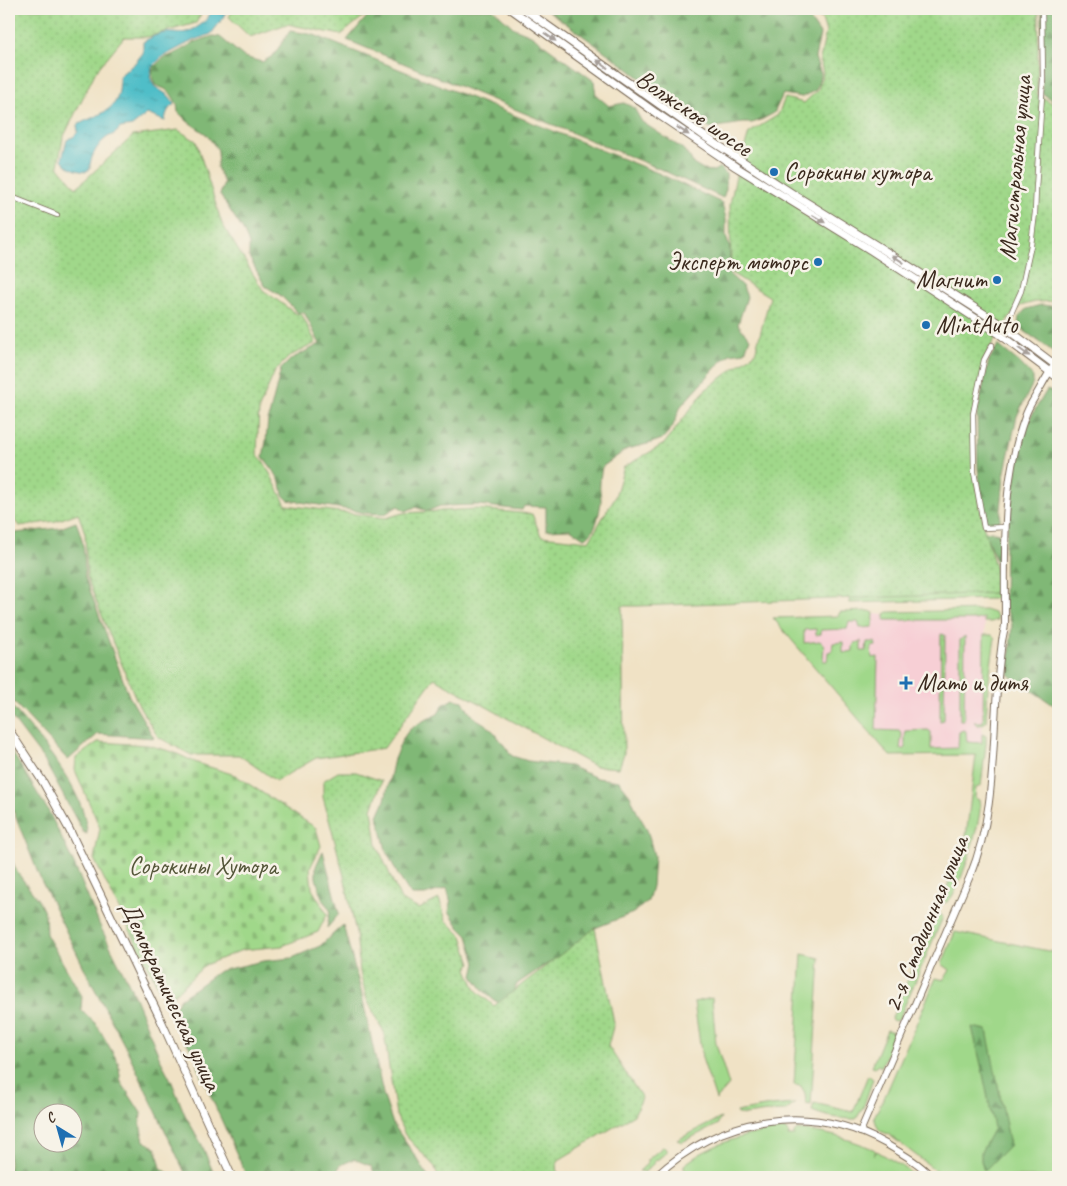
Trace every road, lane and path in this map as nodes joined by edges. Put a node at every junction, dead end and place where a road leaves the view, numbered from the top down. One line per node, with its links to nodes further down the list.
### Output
1 (510, 9): 9 (main road, Волжское шоссе, one-way to 9)
2 (524, 9): 6 (main road, Волжское шоссе, one-way to 2)
3 (1042, 9): 6 (street, Магистральная улица)
4 (9, 196): 5 (street)
5 (57, 215)
6 (1005, 327): 8 (main road, Волжское шоссе)
7 (992, 345): 11 (street)
8 (1057, 366): 9 (main road, 2-я Стадионная улица)
9 (1050, 371): 10 (main road, Волжское шоссе); 11 (main road, 2-я Стадионная улица)
10 (1058, 378)
11 (1006, 527): 13 (main road, 2-я Стадионная улица)
12 (9, 730): 14 (main road, Демократическая улица)
13 (860, 1132): 15 (main road); 16 (main road)
14 (232, 1177)
15 (656, 1177)
16 (932, 1177)

